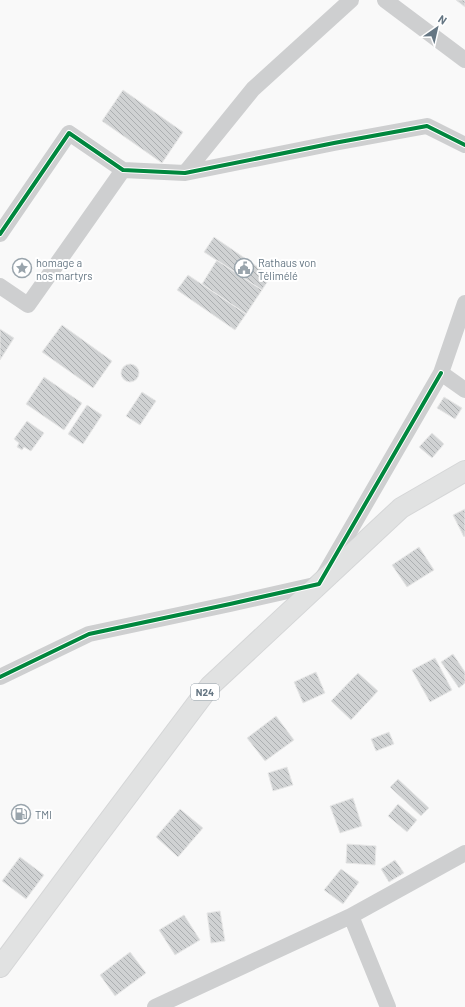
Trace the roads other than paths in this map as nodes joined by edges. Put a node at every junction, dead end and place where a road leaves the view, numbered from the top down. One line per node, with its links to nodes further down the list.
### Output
1 (351, 0): 6 (street)
2 (385, 0): 3 (street)
3 (465, 60)
4 (465, 145): 6 (street)
5 (123, 170): 6 (street); 7 (street); 8 (street)
6 (185, 173)
7 (0, 234)
8 (0, 286)
9 (465, 303): 10 (street)
10 (441, 373): 11 (street); 13 (street)
11 (465, 390)
12 (465, 471): 13 (main road, N24)
13 (319, 584): 14 (street); 17 (main road, N24)
14 (0, 678)
15 (465, 853): 16 (street)
16 (351, 916): 18 (street); 19 (street)
17 (0, 967)
18 (155, 1007)
19 (388, 1007)

